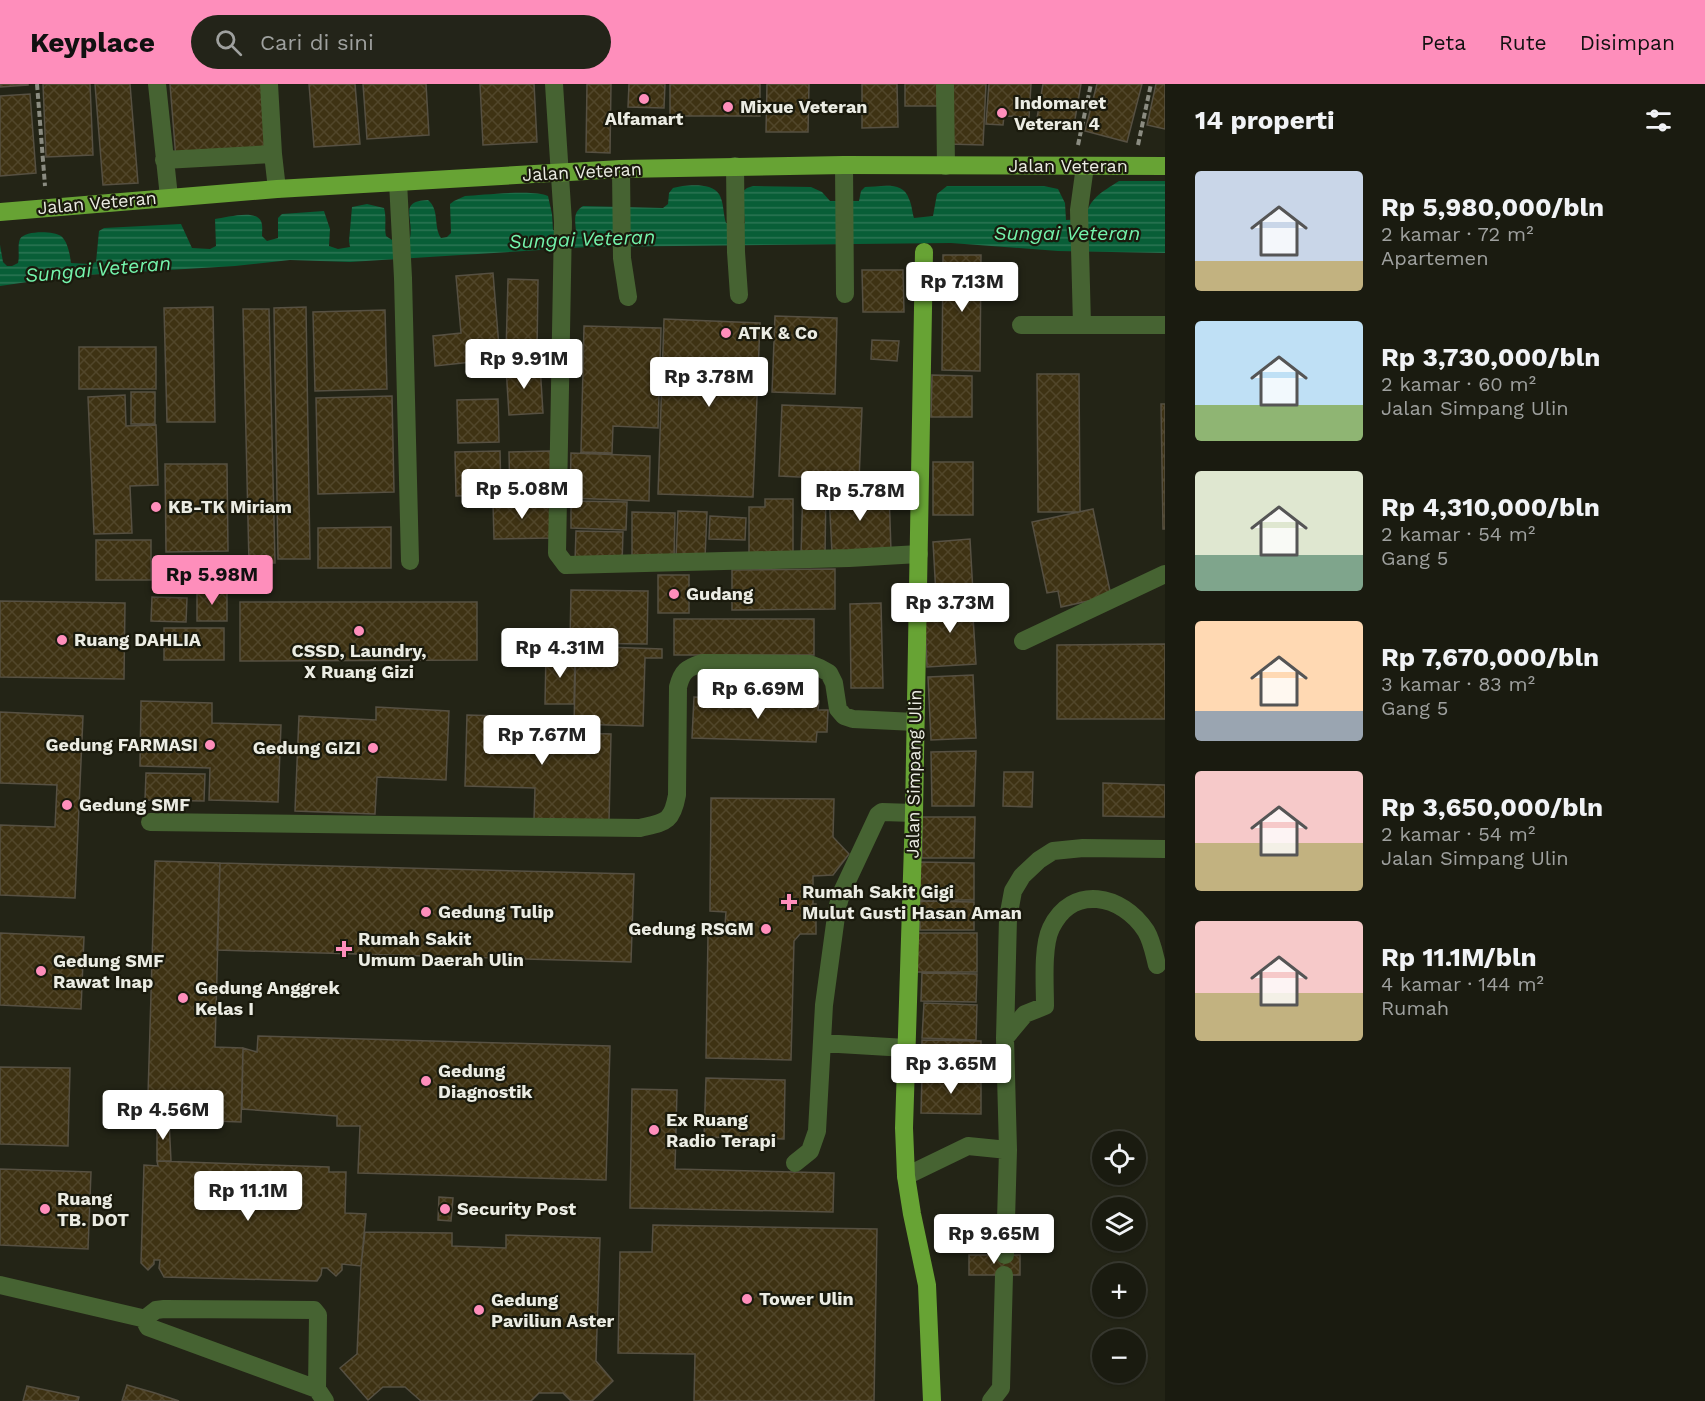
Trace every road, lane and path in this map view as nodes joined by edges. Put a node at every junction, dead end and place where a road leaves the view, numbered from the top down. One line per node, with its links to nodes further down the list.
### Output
1 (37, 84): 21 (path)
2 (157, 84): 9 (street)
3 (269, 84): 8 (street)
4 (554, 84): 17 (street)
5 (945, 84): 12 (street)
6 (1091, 84): 13 (path)
7 (1151, 84): 14 (path)
8 (273, 154): 9 (street); 19 (street)
9 (164, 160): 20 (street)
10 (844, 165): 11 (main road, Jalan Veteran); 12 (main road, Jalan Veteran); 24 (street)
11 (735, 166): 16 (main road, Jalan Veteran); 25 (street)
12 (946, 166): 13 (main road, Jalan Veteran)
13 (1079, 166): 14 (main road, Jalan Veteran); 28 (street)
14 (1134, 166): 15 (main road, Jalan Veteran)
15 (1165, 166)
16 (621, 169): 17 (main road, Jalan Veteran); 26 (street)
17 (561, 174): 18 (main road, Jalan Veteran); 30 (street)
18 (398, 182): 19 (main road, Jalan Veteran); 31 (street)
19 (277, 189): 20 (main road, Jalan Veteran)
20 (169, 197): 21 (main road, Jalan Veteran)
21 (46, 208): 22 (main road, Jalan Veteran)
22 (0, 212)
23 (924, 252): 30 (main road, Jalan Simpang Ulin)
24 (845, 294)
25 (739, 295)
26 (628, 297)
27 (1021, 325): 28 (street)
28 (1082, 325): 29 (street)
29 (1165, 325)
30 (919, 554): 34 (main road, Jalan Simpang Ulin)
31 (410, 561)
32 (1165, 574): 33 (street)
33 (1023, 641)
34 (915, 722): 35 (main road, Jalan Simpang Ulin); 36 (street)
35 (914, 813): 40 (street); 41 (main road, Jalan Simpang Ulin)
36 (150, 822)
37 (1165, 849): 39 (street)
38 (1157, 965): 39 (street)
39 (1005, 1038): 42 (street)
40 (822, 1043): 41 (street); 43 (street)
41 (906, 1048): 44 (main road, Jalan Simpang Ulin)
42 (1008, 1150): 44 (street); 45 (street)
43 (795, 1162)
44 (906, 1176): 50 (main road, Jalan Simpang Ulin)
45 (1005, 1255)
46 (1004, 1275): 51 (street)
47 (0, 1285): 48 (street)
48 (146, 1319): 49 (street); 49 (street)
49 (321, 1395)
50 (932, 1401)
51 (991, 1401)

